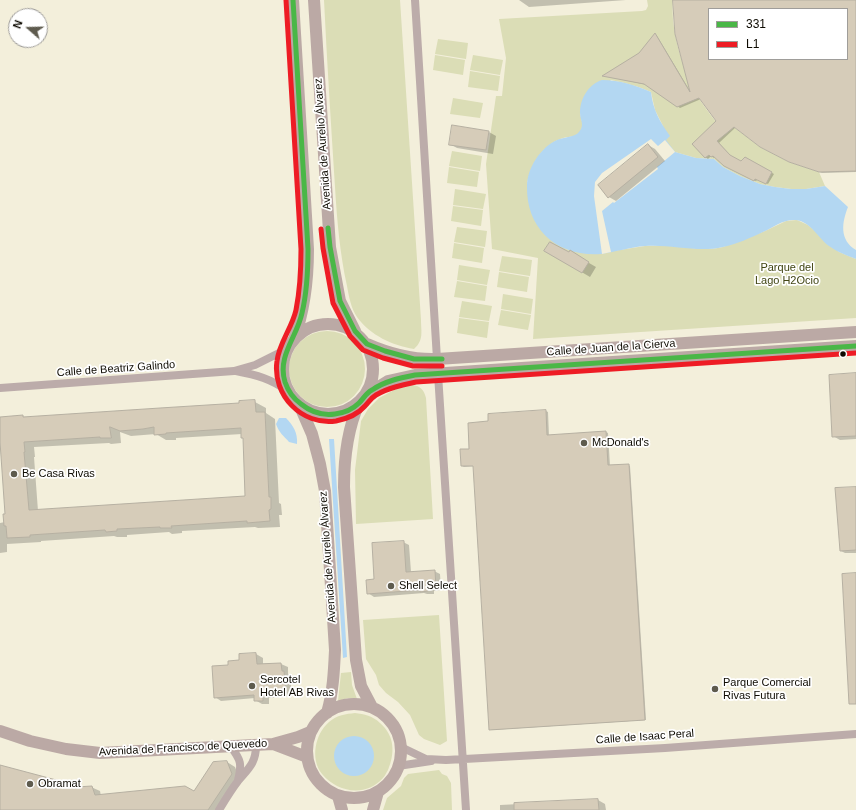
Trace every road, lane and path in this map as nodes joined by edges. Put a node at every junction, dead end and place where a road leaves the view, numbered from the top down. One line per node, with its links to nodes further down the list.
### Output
1 (293, 0): 6 (main road, Avenida de Aurelio Álvarez)
2 (314, 0): 4 (main road, Avenida de Aurelio Álvarez)
3 (415, 0): 9 (street)
4 (355, 331): 6 (main road); 7 (main road)
5 (856, 332): 9 (main road, Calle de Juan de la Cierva)
6 (290, 344): 10 (street, Calle de Beatriz Galindo); 13 (main road)
7 (367, 344): 9 (main road, Calle de Juan de la Cierva); 14 (main road)
8 (856, 346): 11 (main road, Calle de Juan de la Cierva)
9 (437, 359)
10 (234, 371): 12 (street, Calle de Beatriz Galindo); 13 (street, Calle de Beatriz Galindo)
11 (438, 374): 14 (main road, Calle de Juan de la Cierva); 28 (street)
12 (0, 388)
13 (288, 391): 16 (main road)
14 (367, 394): 15 (main road)
15 (359, 403): 16 (main road); 17 (main road, Avenida de Aurelio Álvarez)
16 (300, 404): 18 (main road, Avenida de Aurelio Álvarez)
17 (372, 707): 18 (main road); 25 (main road)
18 (327, 713): 20 (main road)
19 (0, 731): 24 (main road, Avenida de Francisco de Quevedo)
20 (310, 732): 22 (main road, Avenida de Francisco de Quevedo); 26 (main road)
21 (856, 734): 28 (street, Calle de Isaac Peral)
22 (273, 744): 23 (main road, Avenida de Francisco de Quevedo); 26 (main road, Avenida de Francisco de Quevedo)
23 (256, 745): 24 (main road, Avenida de Francisco de Quevedo); 30 (street)
24 (231, 747): 30 (street)
25 (401, 747): 27 (street, Calle de Isaac Peral); 29 (main road)
26 (307, 757): 32 (main road)
27 (435, 760): 28 (street, Calle de Isaac Peral); 29 (street, Calle de Isaac Peral)
28 (463, 760): 36 (street)
29 (398, 766): 31 (main road)
30 (238, 781): 33 (street)
31 (378, 792): 32 (main road); 35 (main road)
32 (338, 796): 34 (main road)
33 (219, 810)
34 (342, 810)
35 (373, 810)
36 (466, 810)

